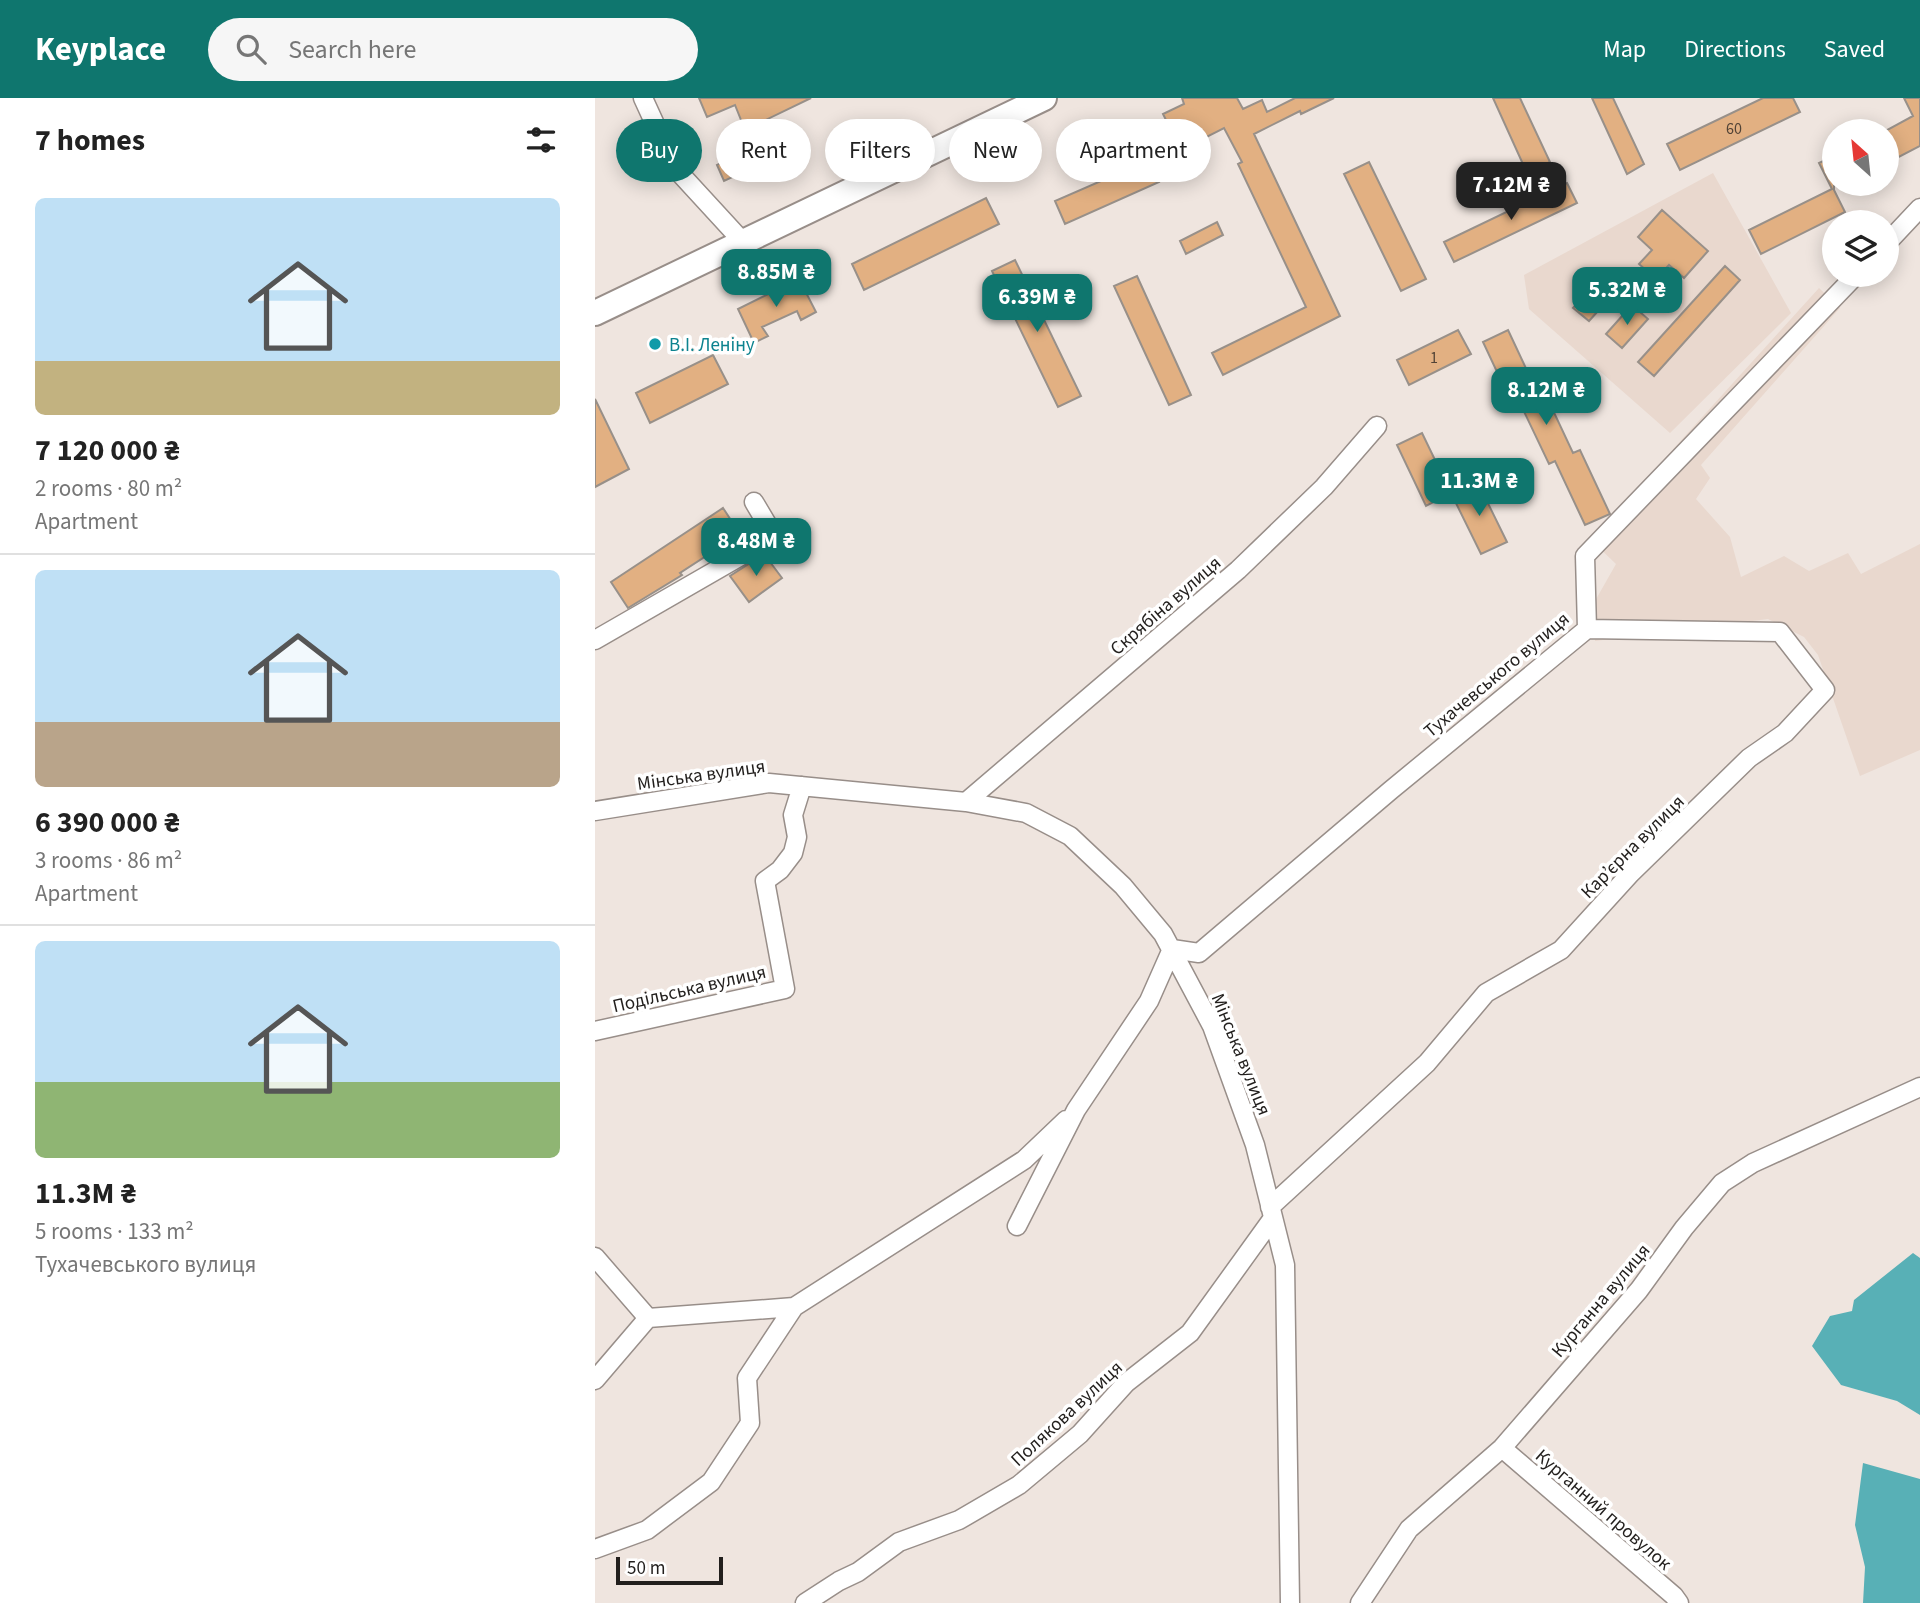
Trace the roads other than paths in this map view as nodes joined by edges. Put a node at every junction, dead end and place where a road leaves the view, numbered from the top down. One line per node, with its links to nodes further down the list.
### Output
1 (643, 98): 5 (street)
2 (1044, 98): 5 (street)
3 (1920, 208): 4 (street)
4 (1899, 230)
5 (743, 242): 7 (street)
6 (1844, 287): 10 (street, Тухачевського вулиця)
7 (595, 313)
8 (1377, 426): 13 (street, Скрябіна вулиця)
9 (754, 502): 11 (street)
10 (1587, 629): 15 (street, Тухачевського вулиця); 19 (street, Кар’єрна вулиця)
11 (595, 640)
12 (802, 786): 13 (street, Мінська вулиця); 14 (street, Мінська вулиця); 16 (street, Подільська вулиця)
13 (966, 802): 15 (street, Мінська вулиця)
14 (595, 811)
15 (1172, 949): 18 (street); 19 (street, Мінська вулиця)
16 (595, 1031)
17 (1920, 1087): 25 (street, Курганна вулиця)
18 (1076, 1110): 20 (street); 22 (street)
19 (1272, 1212): 28 (street, Полякова вулиця); 29 (street, Мінська вулиця)
20 (1017, 1226)
21 (595, 1257): 23 (street)
22 (794, 1307): 23 (street); 26 (street)
23 (649, 1318): 24 (street)
24 (595, 1380)
25 (1502, 1448): 27 (street, Курганний провулок); 30 (street, Курганна вулиця)
26 (595, 1549)
27 (1679, 1601)
28 (805, 1603)
29 (1290, 1603)
30 (1360, 1603)

